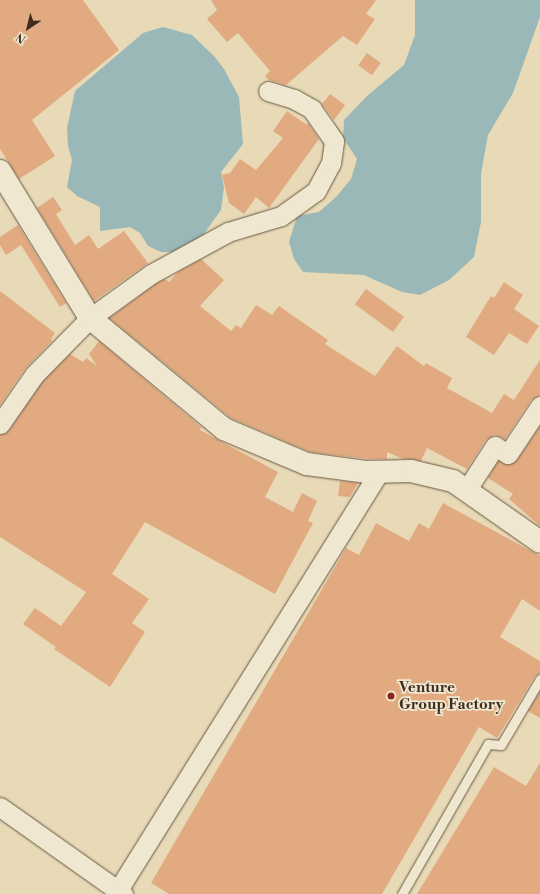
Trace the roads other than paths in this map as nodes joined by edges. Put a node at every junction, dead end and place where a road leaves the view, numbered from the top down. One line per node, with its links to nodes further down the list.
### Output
1 (268, 91): 3 (street)
2 (0, 171): 3 (street)
3 (90, 318): 5 (street); 6 (street)
4 (540, 406): 7 (street)
5 (0, 424)
6 (380, 471): 7 (street); 11 (street)
7 (467, 489): 8 (street)
8 (540, 542)
9 (540, 678): 12 (lane)
10 (0, 807): 11 (street)
11 (121, 892)
12 (402, 894)

